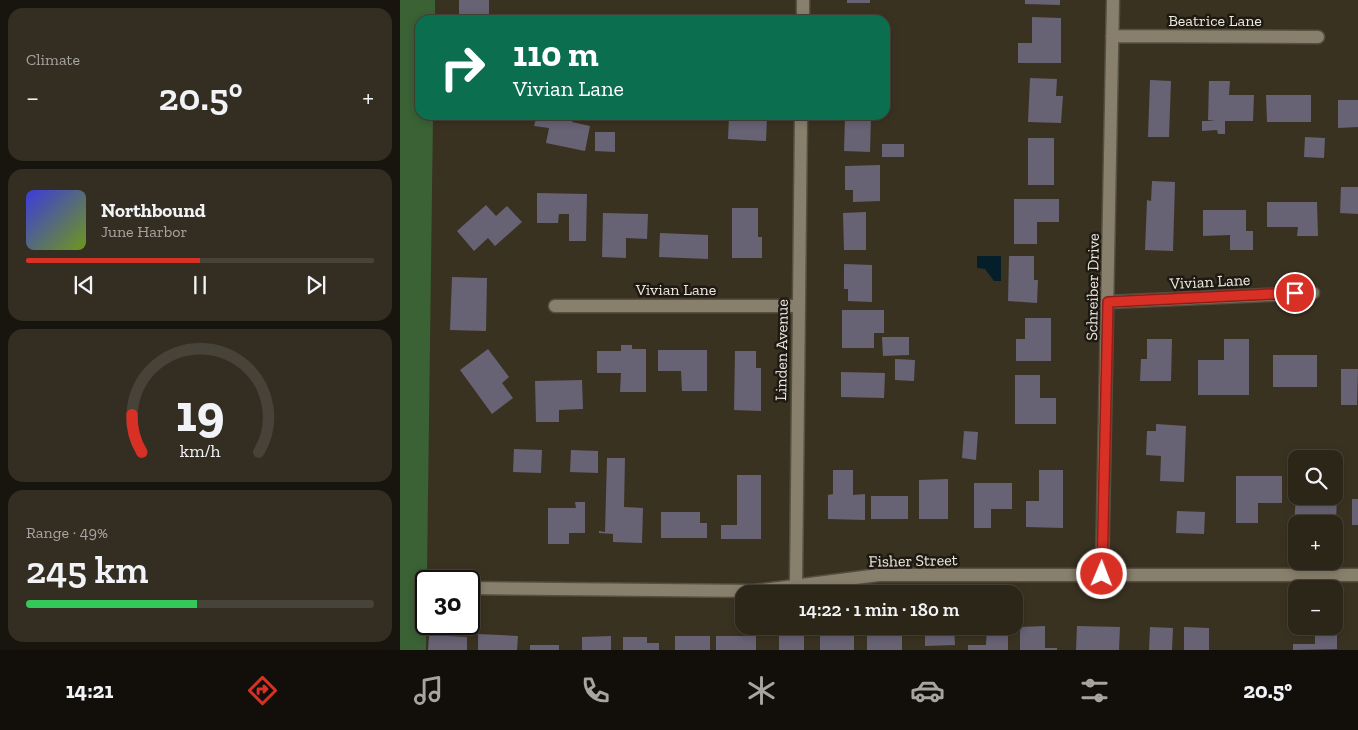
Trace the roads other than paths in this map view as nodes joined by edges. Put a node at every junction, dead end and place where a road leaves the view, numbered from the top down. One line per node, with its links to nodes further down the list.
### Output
1 (803, 0): 3 (street)
2 (1113, 0): 4 (street, Schreiber Drive)
3 (803, 15)
4 (1112, 36): 5 (street, Beatrice Lane); 8 (street, Schreiber Drive)
5 (1318, 37)
6 (801, 120): 10 (street, Linden Avenue)
7 (1313, 292): 8 (street, Vivian Lane)
8 (1108, 302): 11 (street, Schreiber Drive)
9 (555, 306): 10 (street, Vivian Lane)
10 (798, 306): 13 (street, Linden Avenue)
11 (1102, 574): 12 (street, Fisher Street); 14 (street, Fisher Street)
12 (1358, 575)
13 (796, 585)
14 (804, 585)
15 (480, 588): 16 (street, Fisher Street)
16 (735, 591)

